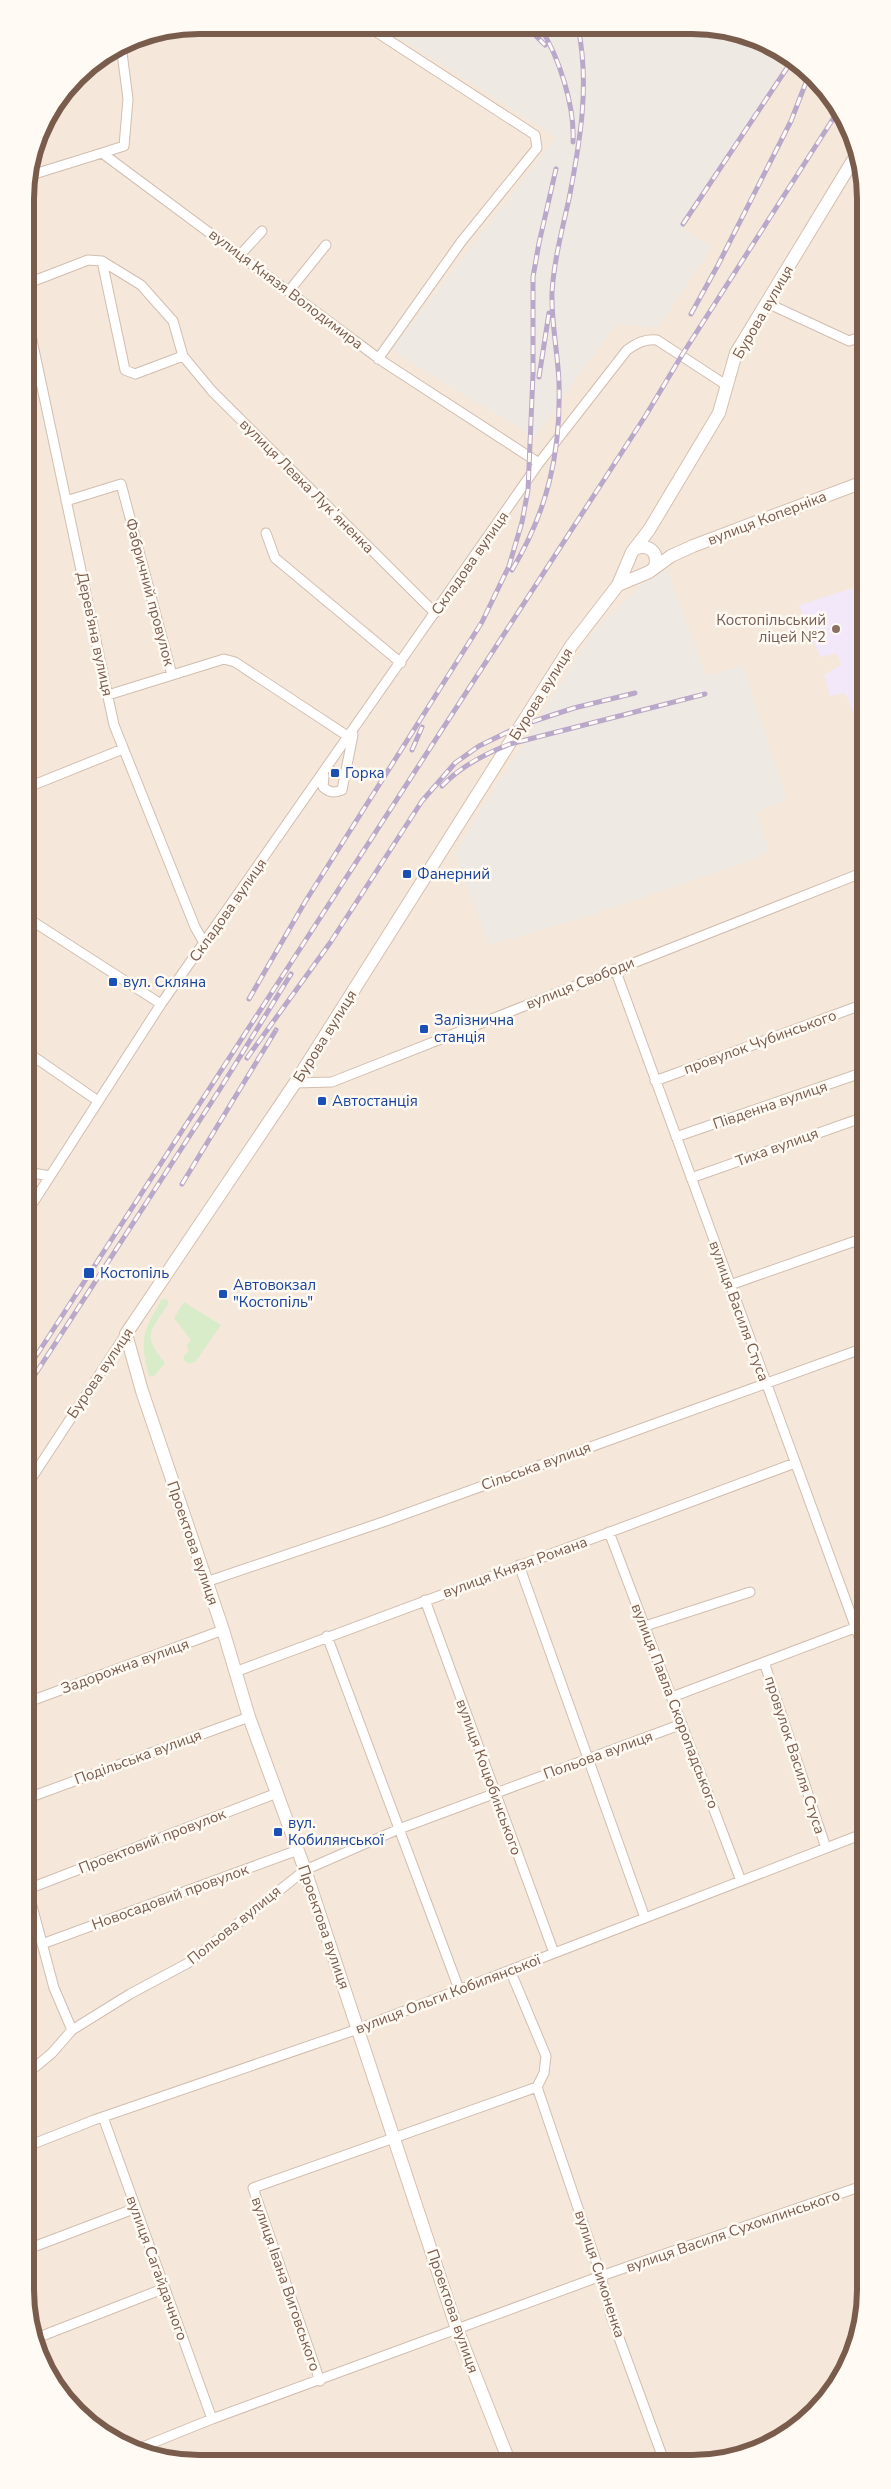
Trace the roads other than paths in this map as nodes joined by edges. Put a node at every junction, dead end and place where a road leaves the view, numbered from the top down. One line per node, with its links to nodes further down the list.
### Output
1 (379, 34): 16 (street)
2 (122, 53): 3 (street)
3 (102, 153): 5 (street); 8 (street, вулиця Князя Володимира)
4 (853, 160): 12 (main road, Бурова вулиця)
5 (36, 174)
6 (262, 230): 8 (street)
7 (326, 245): 11 (street)
8 (240, 255): 11 (street, вулиця Князя Володимира)
9 (102, 261): 10 (street); 15 (street); 15 (street)
10 (34, 281)
11 (289, 291): 16 (street, вулиця Князя Володимира)
12 (767, 303): 13 (street); 17 (main road, Бурова вулиця)
13 (857, 338)
14 (34, 350): 20 (street, Дерев'яна вулиця)
15 (183, 356): 26 (street, вулиця Левка Лукʼяненка)
16 (378, 359): 18 (street, вулиця Князя Володимира)
17 (726, 385): 18 (street, Складова вулиця); 21 (main road, Бурова вулиця)
18 (539, 463): 26 (street, Складова вулиця)
19 (857, 484): 24 (main road, вулиця Коперніка)
20 (66, 502): 28 (street, Фабричний провулок); 29 (street, Дерев'яна вулиця)
21 (649, 530): 23 (main road, Бурова вулиця); 24 (main road)
22 (266, 533): 27 (street)
23 (633, 552): 24 (main road); 24 (main road); 25 (main road, Бурова вулиця)
24 (651, 560): 25 (main road, вулиця Коперніка)
25 (618, 586): 43 (main road, Бурова вулиця)
26 (435, 613): 27 (street, Складова вулиця)
27 (401, 663): 30 (street, Складова вулиця)
28 (172, 675): 29 (street); 30 (street, Фабричний провулок)
29 (108, 695): 31 (street, Дерев'яна вулиця)
30 (351, 734): 32 (street, Складова вулиця); 32 (street)
31 (123, 749): 33 (street); 36 (street, Дерев'яна вулиця)
32 (329, 767): 36 (street, Складова вулиця)
33 (34, 785)
34 (857, 875): 37 (street, вулиця Свободи)
35 (34, 922): 38 (street)
36 (204, 943): 38 (street, Складова вулиця)
37 (614, 969): 42 (street, вулиця Василя Стуса); 43 (street, вулиця Свободи)
38 (161, 1004): 44 (street, Складова вулиця)
39 (857, 1007): 42 (street, провулок Чубинського)
40 (34, 1057): 44 (street)
41 (857, 1074): 46 (street, Південна вулиця)
42 (655, 1081): 46 (street, вулиця Василя Стуса)
43 (295, 1083): 53 (main road, Бурова вулиця)
44 (98, 1101): 48 (street, Складова вулиця)
45 (857, 1119): 49 (street, Тиха вулиця)
46 (676, 1137): 49 (street, вулиця Василя Стуса)
47 (34, 1173): 48 (street)
48 (50, 1176): 50 (street, Складова вулиця)
49 (691, 1178): 52 (street, вулиця Василя Стуса)
50 (34, 1201)
51 (857, 1240): 52 (street)
52 (730, 1285): 55 (street, вулиця Василя Стуса)
53 (126, 1334): 57 (street, Бурова вулиця); 60 (main road, Проектова вулиця)
54 (857, 1350): 55 (street, Сільська вулиця)
55 (765, 1382): 56 (street, вулиця Василя Стуса); 60 (street, Сільська вулиця)
56 (795, 1463): 58 (street, вулиця Князя Романа); 64 (street, вулиця Василя Стуса)
57 (34, 1474)
58 (609, 1532): 59 (street, вулиця Князя Романа); 63 (street, вулиця Павла Скоропадського)
59 (519, 1565): 62 (street, вулиця Князя Романа); 74 (street)
60 (206, 1582): 65 (main road, Проектова вулиця)
61 (750, 1592): 63 (street)
62 (424, 1600): 67 (street, вулиця Князя Романа); 76 (street, вулиця Коцюбинського)
63 (645, 1626): 70 (street, вулиця Павла Скоропадського)
64 (855, 1628): 66 (street, вулиця Василя Стуса); 68 (street)
65 (223, 1630): 69 (main road, Проектова вулиця); 71 (street, Задорожна вулиця)
66 (857, 1633)
67 (327, 1636): 69 (street, вулиця Князя Романа); 78 (street)
68 (764, 1662): 70 (street); 80 (street, провулок Василя Стуса)
69 (235, 1672): 72 (main road, Проектова вулиця)
70 (672, 1697): 73 (street, вулиця Павла Скоропадського)
71 (34, 1700)
72 (249, 1717): 75 (main road, Проектова вулиця); 77 (street, Подільська вулиця)
73 (682, 1724): 74 (street, Польова вулиця); 83 (street, вулиця Павла Скоропадського)
74 (588, 1759): 76 (street, Польова вулиця); 86 (street)
75 (277, 1793): 81 (main road, Проектова вулиця); 84 (street, Проектовий провулок)
76 (495, 1793): 78 (street, Польова вулиця); 88 (street, вулиця Коцюбинського)
77 (34, 1796)
78 (399, 1829): 82 (street, Польова вулиця); 90 (street)
79 (857, 1836): 80 (street, вулиця Ольги Кобилянської)
80 (826, 1848): 83 (street, вулиця Ольги Кобилянської)
81 (298, 1850): 82 (main road, Проектова вулиця); 87 (street, Новосадовий провулок)
82 (305, 1870): 91 (main road, Проектова вулиця); 92 (street, Польова вулиця)
83 (741, 1881): 86 (street, вулиця Ольги Кобилянської)
84 (34, 1888)
85 (34, 1913): 87 (street)
86 (645, 1918): 88 (street, вулиця Ольги Кобилянської)
87 (42, 1944): 92 (street)
88 (554, 1953): 89 (street, вулиця Ольги Кобилянської)
89 (510, 1970): 90 (street, вулиця Ольги Кобилянської); 94 (street)
90 (459, 1989): 91 (street, вулиця Ольги Кобилянської)
91 (358, 2029): 95 (street, вулиця Ольги Кобилянської); 96 (main road, Проектова вулиця)
92 (72, 2030): 93 (street, Польова вулиця)
93 (34, 2068)
94 (537, 2087): 96 (street); 101 (street, вулиця Симоненка)
95 (103, 2117): 97 (street, вулиця Ольги Кобилянської); 99 (street, вулиця Сагайдачного)
96 (395, 2136): 103 (main road, Проектова вулиця); 105 (street, вулиця Івана Виговського)
97 (34, 2144)
98 (857, 2188): 101 (street, вулиця Василя Сухомлинського)
99 (136, 2208): 100 (street); 102 (street, вулиця Сагайдачного)
100 (34, 2247)
101 (601, 2276): 103 (street, вулиця Василя Сухомлинського); 109 (street, вулиця Симоненка)
102 (165, 2288): 104 (street); 106 (street, вулиця Сагайдачного)
103 (457, 2330): 105 (street, вулиця Василя Сухомлинського); 108 (main road, Проектова вулиця)
104 (40, 2337)
105 (320, 2381): 106 (street, вулиця Василя Сухомлинського)
106 (212, 2419): 107 (street, вулиця Василя Сухомлинського)
107 (145, 2446)
108 (507, 2455)
109 (662, 2455)

